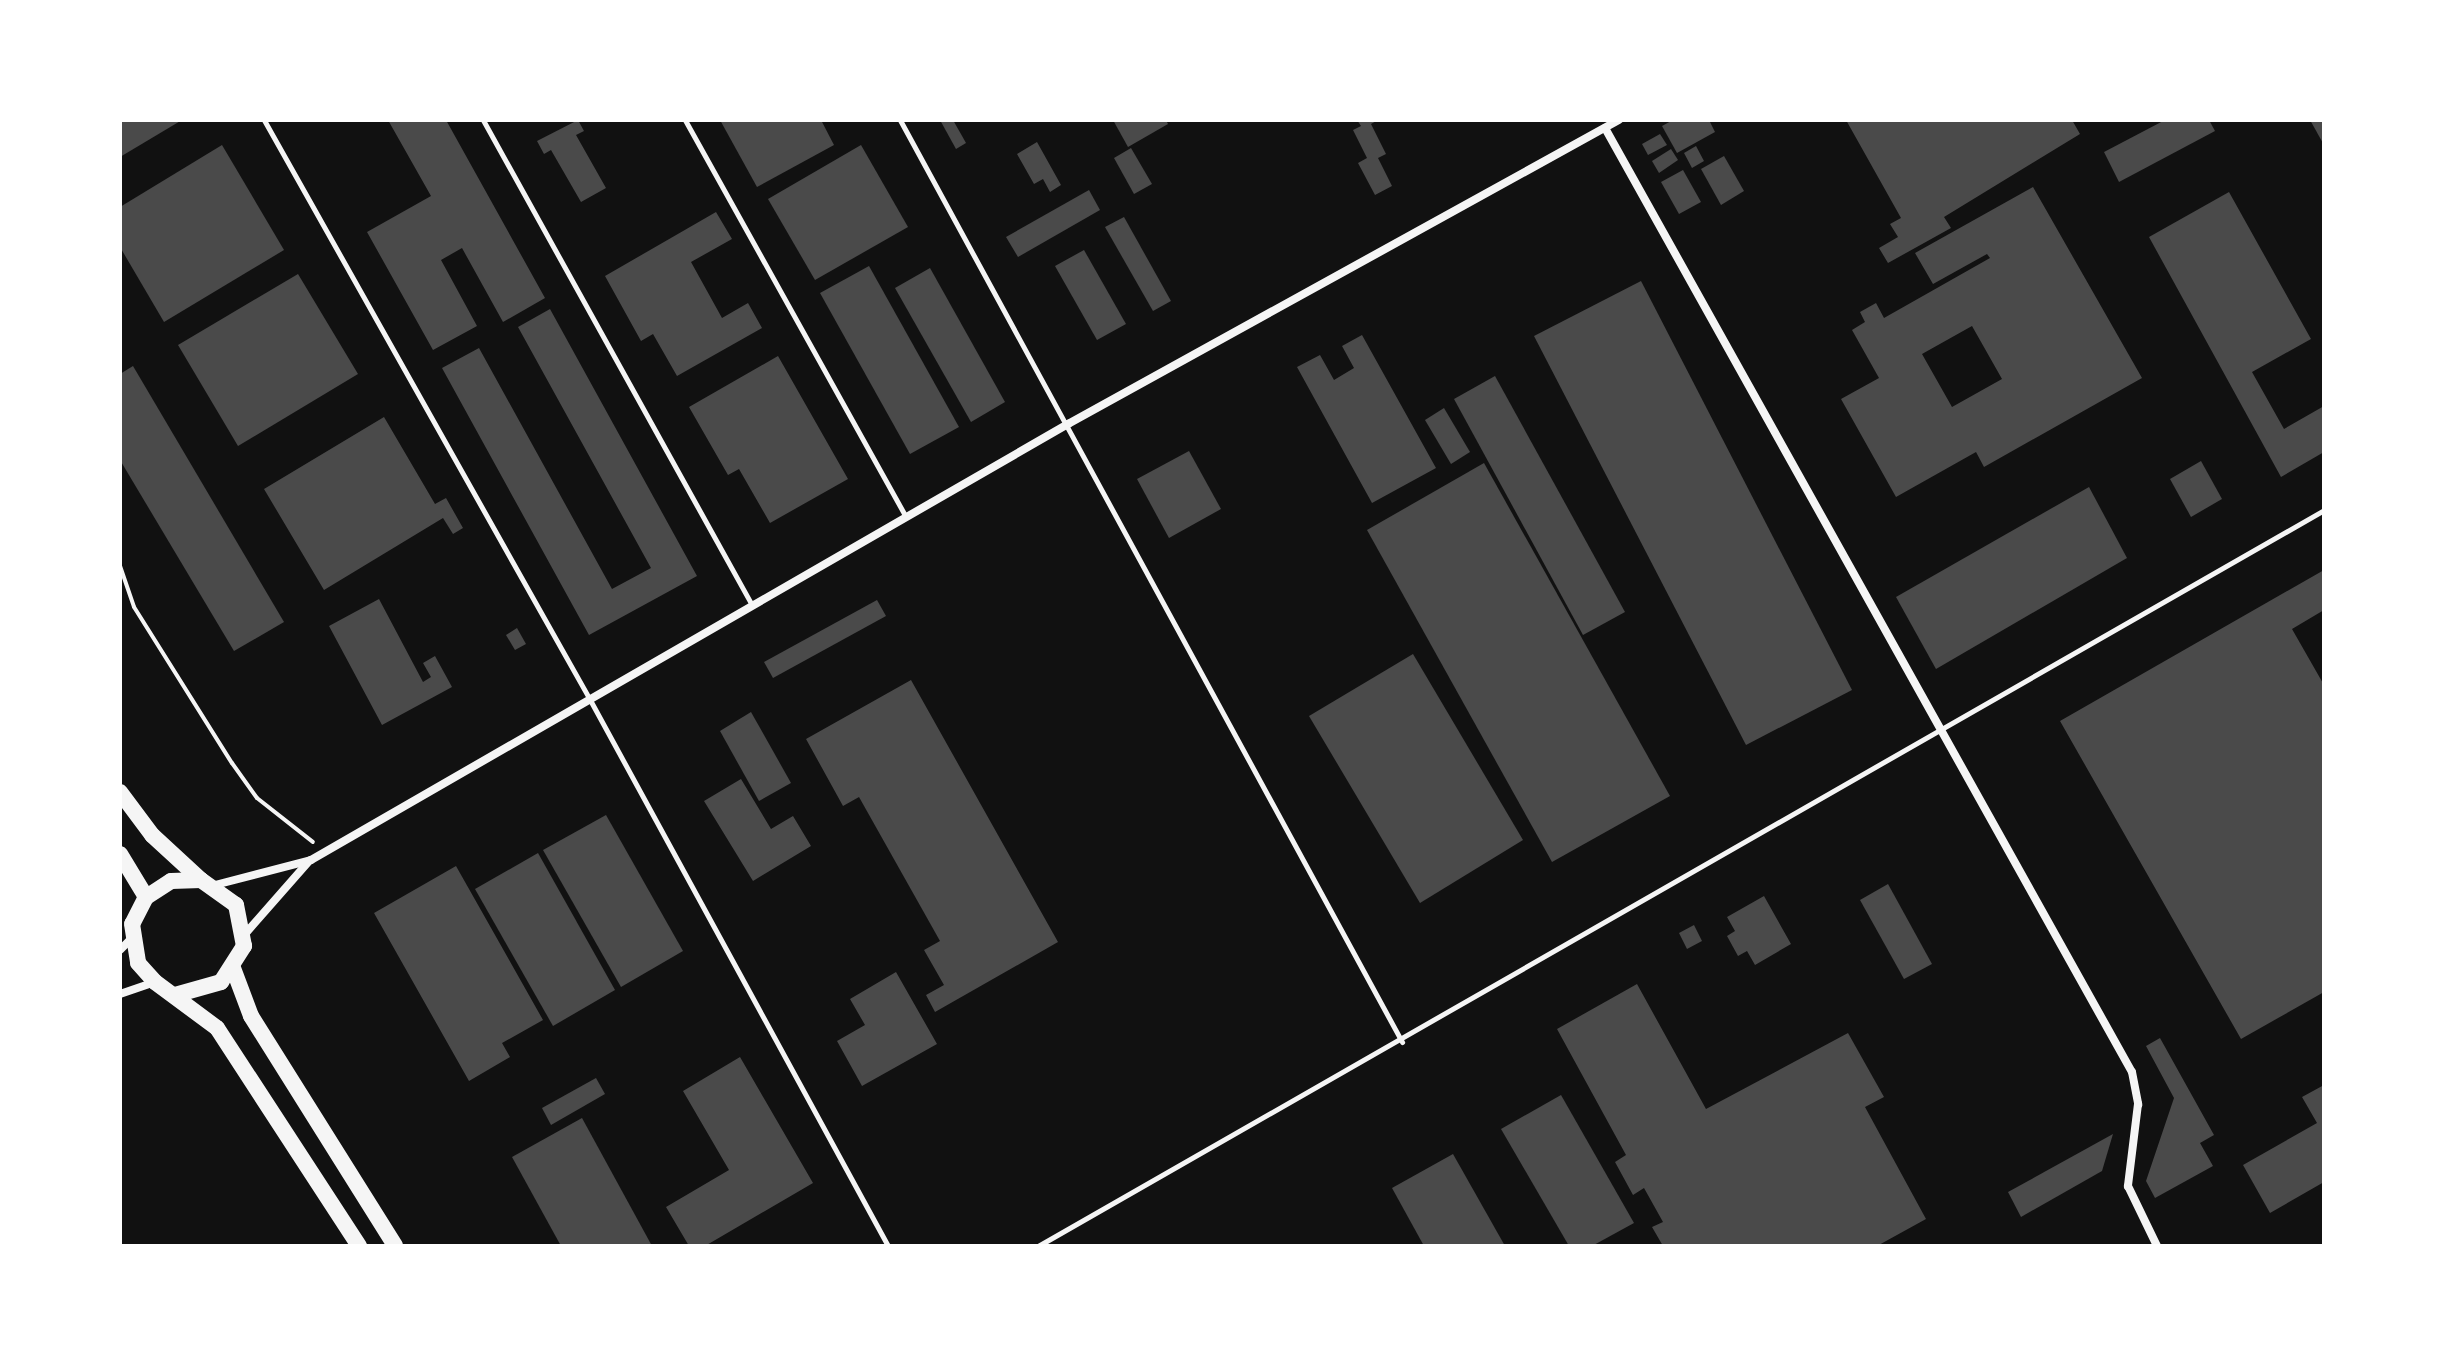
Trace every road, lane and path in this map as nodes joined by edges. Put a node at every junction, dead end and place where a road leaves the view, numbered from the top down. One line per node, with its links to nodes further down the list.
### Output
1 (264, 120): 12 (lane)
2 (483, 120): 11 (lane)
3 (685, 120): 9 (lane)
4 (900, 120): 7 (lane)
5 (1619, 120): 6 (street)
6 (1603, 124): 7 (street); 13 (street)
7 (1068, 424): 9 (street); 26 (lane)
8 (2324, 510): 13 (lane)
9 (906, 517): 11 (street)
10 (120, 566): 15 (path)
11 (752, 605): 12 (street)
12 (589, 698): 15 (street); 29 (lane)
13 (1940, 732): 26 (lane); 31 (street)
14 (120, 792): 18 (highway)
15 (324, 851): 17 (street)
16 (120, 854): 19 (highway)
17 (311, 860): 18 (street); 20 (street)
18 (208, 882): 19 (highway); 20 (highway)
19 (146, 897): 21 (highway)
20 (245, 934): 22 (highway)
21 (126, 945): 23 (highway)
22 (233, 968): 25 (highway); 28 (highway)
23 (155, 982): 24 (street); 25 (highway)
24 (120, 994)
25 (175, 995): 27 (highway)
26 (1402, 1042): 30 (lane)
27 (359, 1246)
28 (395, 1246)
29 (888, 1246)
30 (1038, 1246)
31 (2157, 1246)

